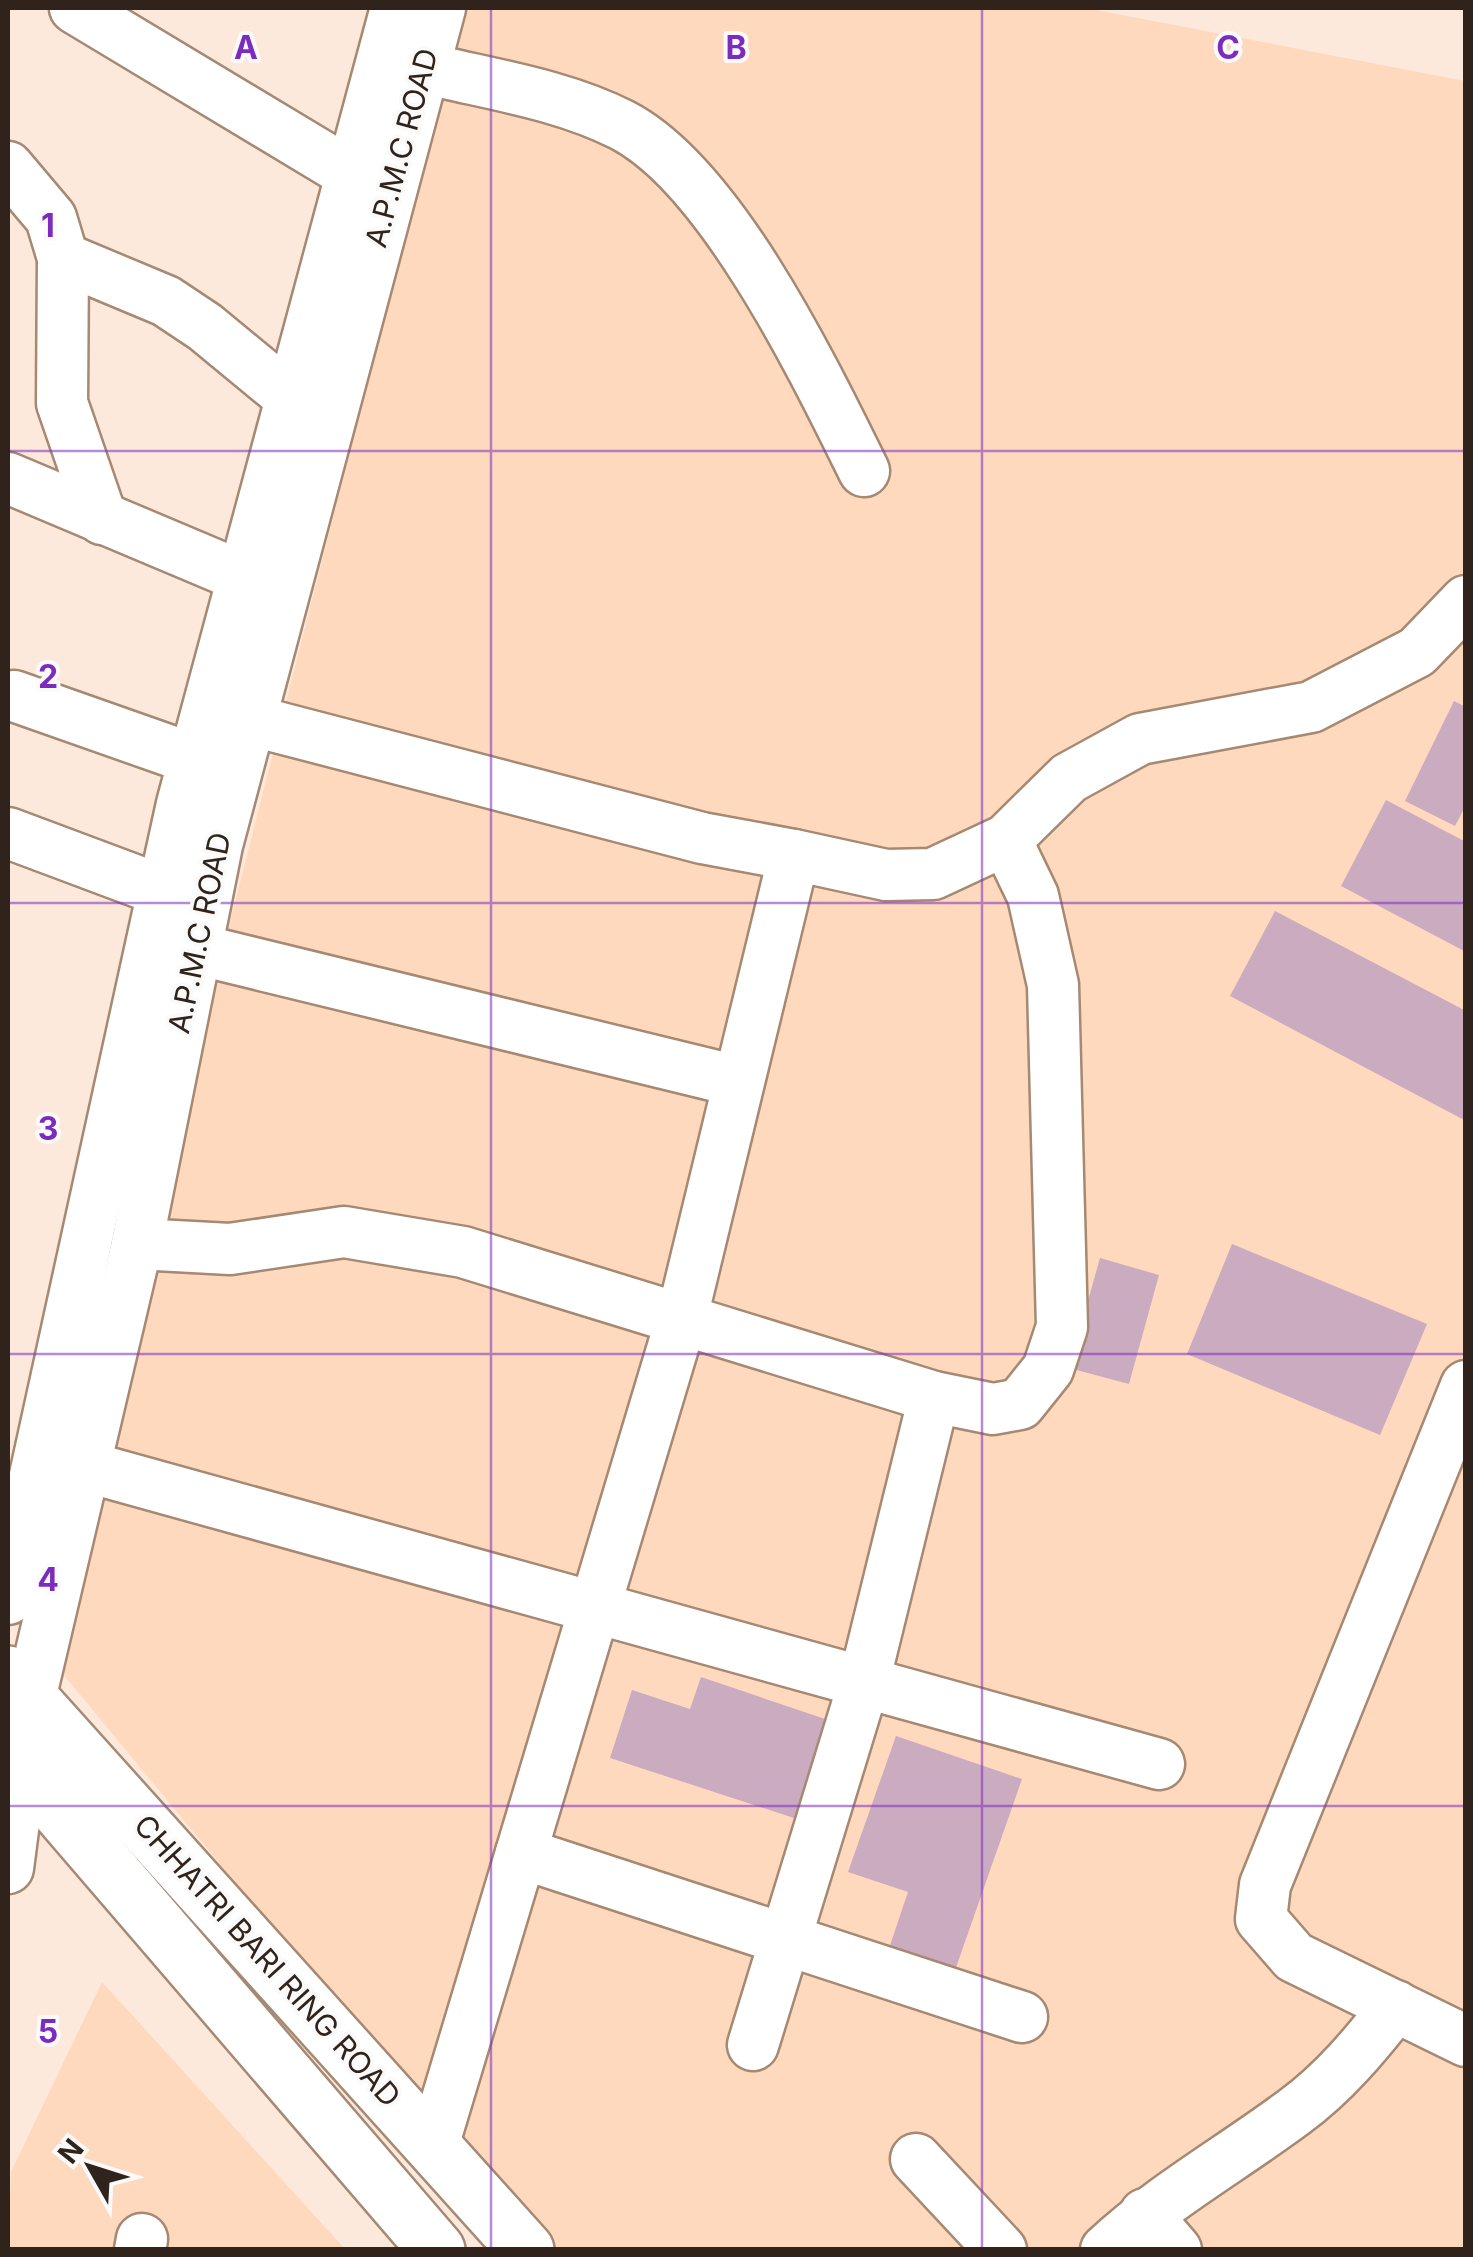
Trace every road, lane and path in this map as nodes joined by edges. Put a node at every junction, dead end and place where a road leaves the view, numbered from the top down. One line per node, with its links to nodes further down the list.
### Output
1 (75, 8): 6 (street)
2 (396, 8): 6 (street, A.P.M.C ROAD)
3 (440, 8): 4 (street, A.P.M.C ROAD)
4 (424, 68): 9 (street); 15 (street, A.P.M.C ROAD)
5 (8, 167): 7 (street)
6 (351, 174): 8 (street, A.P.M.C ROAD)
7 (63, 258): 8 (street); 11 (street)
8 (291, 398): 12 (street, A.P.M.C ROAD)
9 (864, 472)
10 (8, 478): 11 (street)
11 (102, 519): 12 (street)
12 (243, 577): 16 (street, A.P.M.C ROAD)
13 (1466, 601): 18 (street)
14 (14, 696): 16 (street)
15 (250, 720): 19 (street); 21 (street, A.P.M.C ROAD)
16 (194, 760): 20 (street, A.P.M.C ROAD)
17 (8, 833): 20 (street)
18 (1006, 840): 19 (street); 26 (street)
19 (794, 854): 22 (street)
20 (163, 892): 28 (street, A.P.M.C ROAD)
21 (196, 949): 22 (street); 23 (street, A.P.M.C ROAD)
22 (737, 1081): 24 (street)
23 (137, 1244): 24 (street); 27 (street, A.P.M.C ROAD)
24 (682, 1317): 26 (street); 29 (street)
25 (1466, 1386): 37 (street)
26 (934, 1397): 30 (street)
27 (84, 1466): 29 (street); 31 (street, A.P.M.C ROAD)
28 (8, 1599)
29 (595, 1611): 30 (street); 34 (street)
30 (863, 1686): 33 (street); 36 (street)
31 (19, 1687): 32 (street, A.P.M.C ROAD); 41 (main road, CHHATRI BARI RING ROAD)
32 (14, 1758): 35 (street, A.P.M.C ROAD); 44 (main road)
33 (1159, 1764)
34 (521, 1854): 36 (street); 41 (street)
35 (8, 1868)
36 (788, 1940): 38 (street); 40 (street)
37 (1396, 2006): 39 (street); 43 (street)
38 (1022, 2017)
39 (1466, 2041)
40 (753, 2045)
41 (433, 2146): 45 (main road, CHHATRI BARI RING ROAD)
42 (916, 2159): 46 (street)
43 (1160, 2232): 47 (street)
44 (437, 2250)
45 (526, 2250)
46 (1001, 2250)
47 (1106, 2250)

